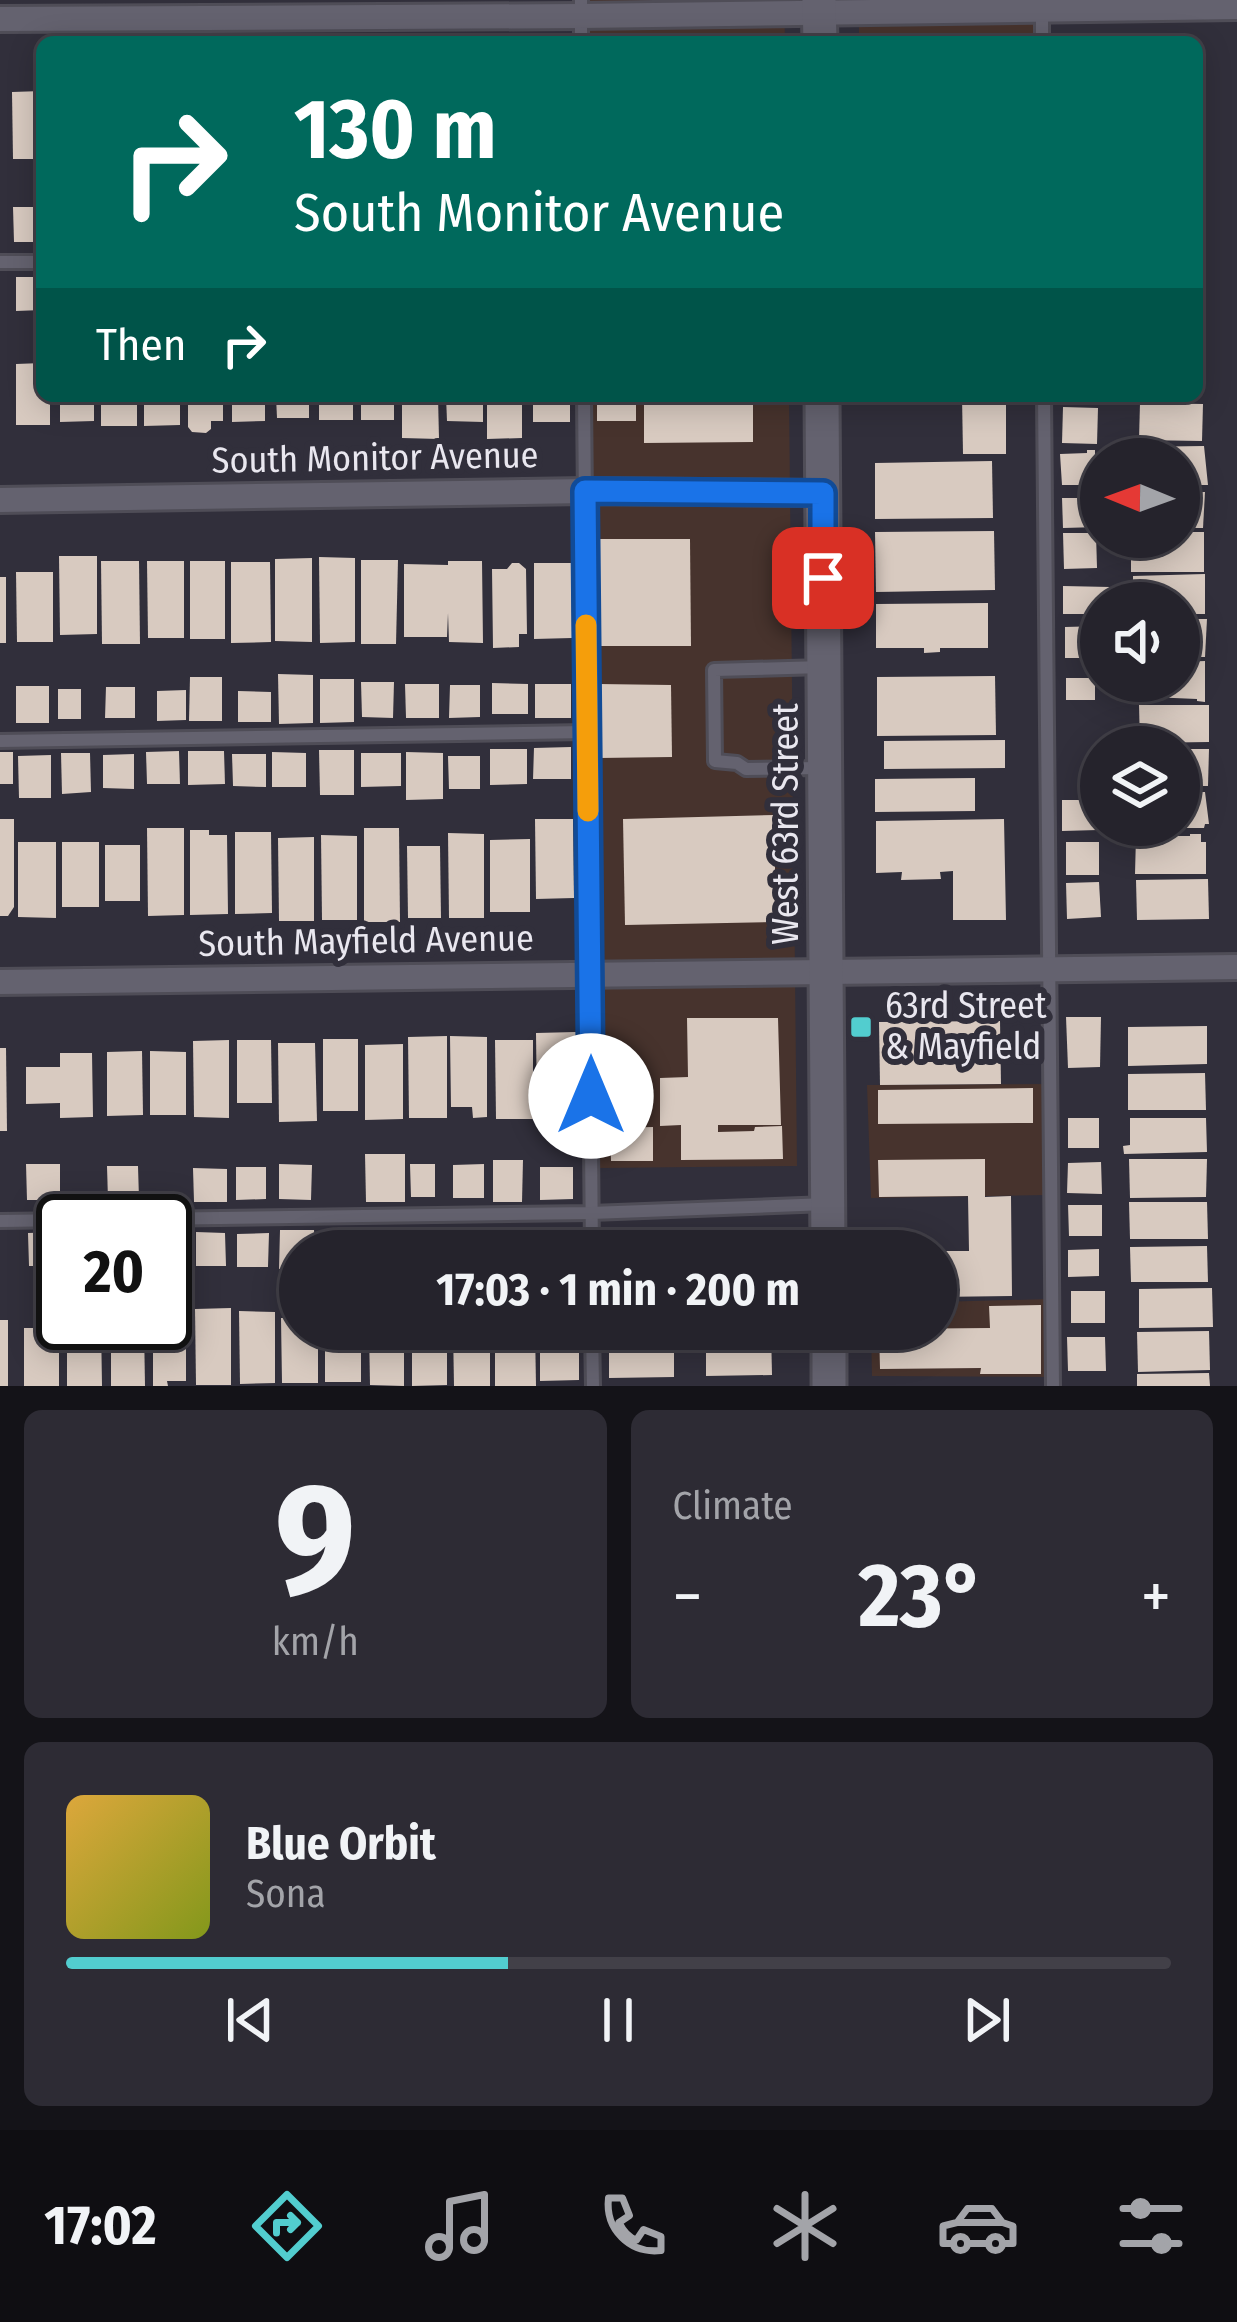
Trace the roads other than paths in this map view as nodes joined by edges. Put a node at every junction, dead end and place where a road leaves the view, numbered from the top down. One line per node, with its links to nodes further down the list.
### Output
1 (1042, 5): 2 (street); 4 (street); 6 (lane)
2 (1237, 7)
3 (581, 8): 4 (street); 5 (street)
4 (820, 18)
5 (0, 19)
6 (1042, 36)
7 (0, 262): 8 (lane)
8 (36, 262)
9 (584, 402): 12 (lane)
10 (822, 402): 13 (main road, West 63rd Street)
11 (1044, 402): 20 (lane)
12 (585, 491): 13 (street, South Monitor Avenue); 14 (street, South Monitor Avenue); 16 (lane)
13 (823, 493): 15 (main road, West 63rd Street)
14 (0, 500)
15 (824, 667): 18 (main road, West 63rd Street); 18 (lane)
16 (587, 733): 17 (lane); 22 (lane)
17 (0, 741)
18 (825, 768): 21 (main road, West 63rd Street)
19 (1237, 967): 20 (street, South Mayfield Avenue)
20 (1048, 970): 21 (street, South Mayfield Avenue); 33 (lane)
21 (826, 972): 22 (street, South Mayfield Avenue); 24 (main road, West 63rd Street)
22 (590, 975): 23 (street, South Mayfield Avenue); 25 (lane)
23 (0, 982)
24 (828, 1204): 25 (lane); 28 (main road, West 63rd Street)
25 (592, 1214): 26 (lane); 27 (lane)
26 (0, 1221)
27 (592, 1230)
28 (828, 1230)
29 (592, 1350): 31 (lane)
30 (829, 1350): 32 (main road)
31 (592, 1386)
32 (829, 1386)
33 (1053, 1386)

